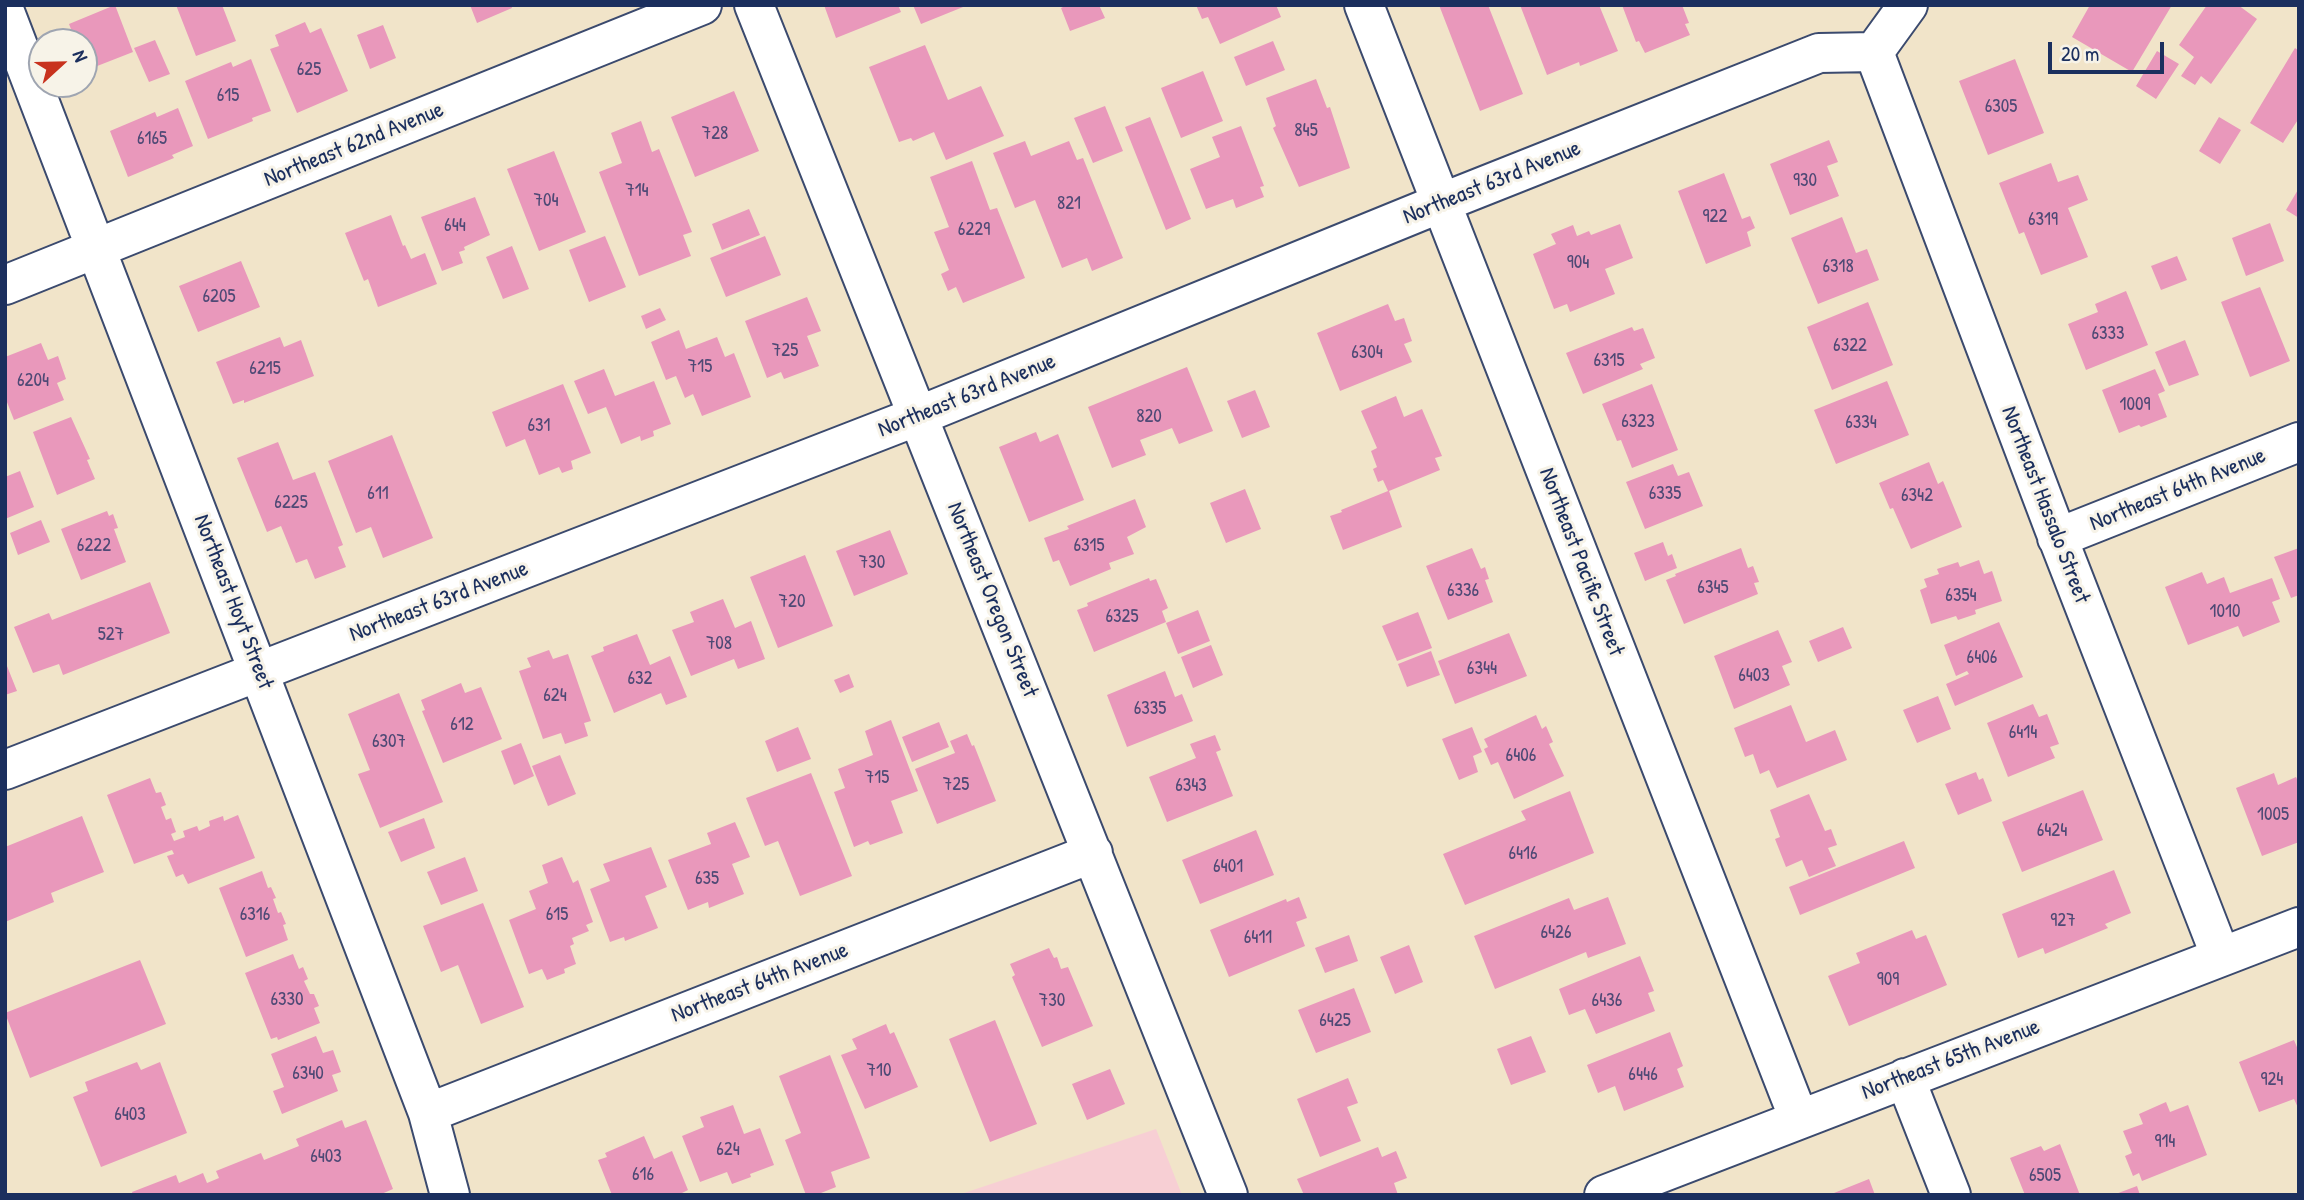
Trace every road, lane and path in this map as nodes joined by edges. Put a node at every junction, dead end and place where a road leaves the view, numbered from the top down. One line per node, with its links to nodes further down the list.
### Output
1 (702, 5): 8 (street, Northeast 62nd Avenue)
2 (754, 5): 10 (street, Northeast Oregon Street)
3 (1364, 5): 7 (street, Northeast Pacific Street)
4 (1908, 5): 6 (street)
5 (5, 12): 8 (street, Northeast Hoyt Street)
6 (1874, 52): 7 (street, Northeast 63rd Avenue); 12 (street, Northeast Hassalo Street)
7 (1441, 203): 10 (street, Northeast 63rd Avenue); 20 (street, Northeast Pacific Street)
8 (97, 249): 9 (street, Northeast 62nd Avenue); 13 (street, Northeast Hoyt Street)
9 (5, 285)
10 (918, 416): 13 (street, Northeast 63rd Avenue); 15 (street, Northeast Oregon Street)
11 (2299, 442): 12 (street, Northeast 64th Avenue)
12 (2057, 538): 17 (street, Northeast Hassalo Street)
13 (260, 672): 14 (street, Northeast 63rd Avenue); 19 (street, Northeast Hoyt Street)
14 (5, 770)
15 (1093, 853): 19 (street, Northeast 64th Avenue); 22 (street, Northeast Oregon Street)
16 (2299, 927): 17 (street, Northeast 65th Avenue)
17 (2221, 957): 18 (street, Northeast 65th Avenue)
18 (1905, 1078): 20 (street, Northeast 65th Avenue); 24 (street)
19 (428, 1112): 21 (street, Northeast Hoyt Street)
20 (1799, 1119): 23 (street, Northeast 65th Avenue)
21 (450, 1195)
22 (1228, 1195)
23 (1604, 1195)
24 (1951, 1195)

